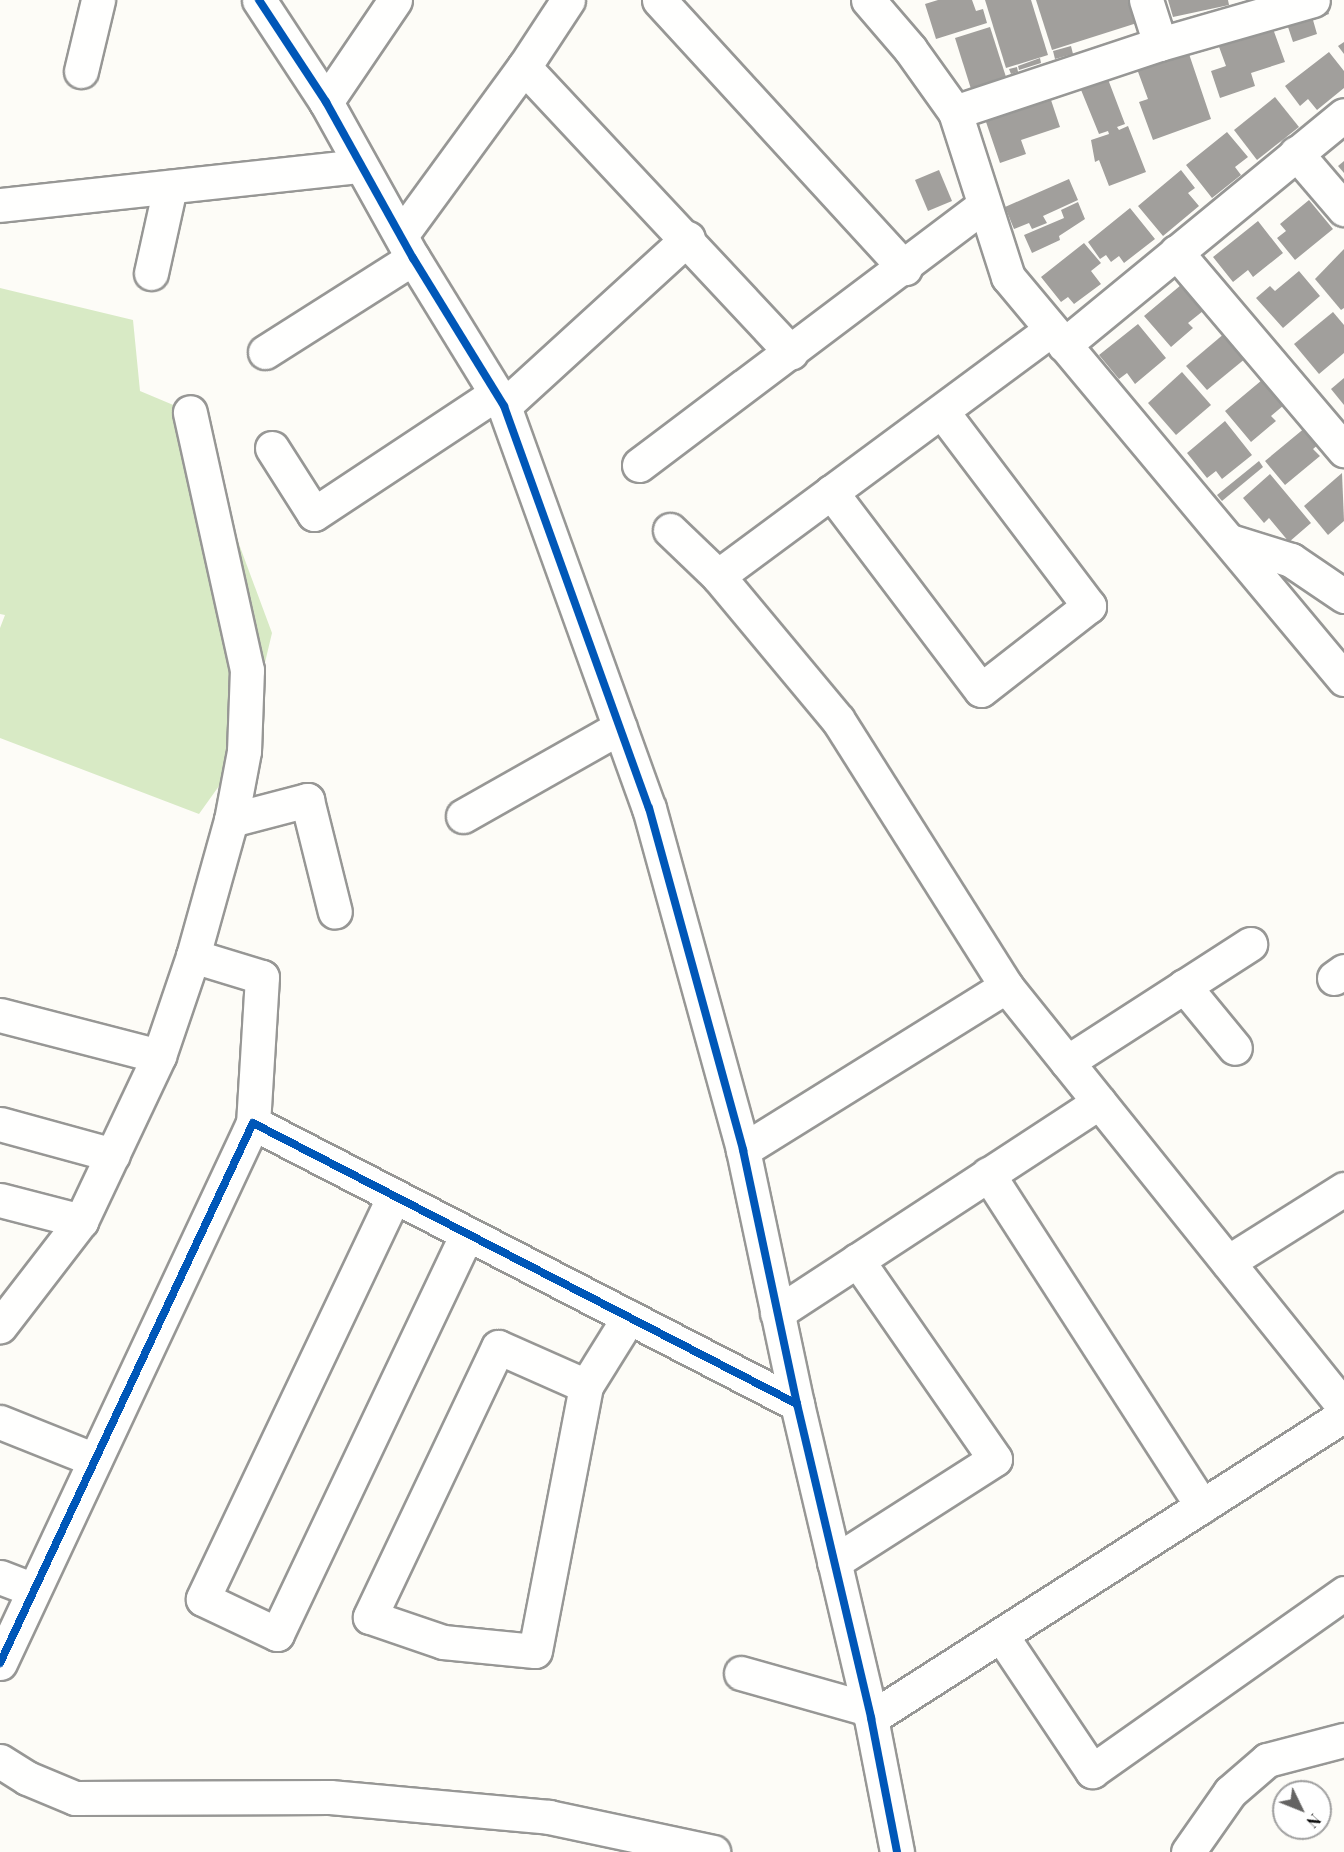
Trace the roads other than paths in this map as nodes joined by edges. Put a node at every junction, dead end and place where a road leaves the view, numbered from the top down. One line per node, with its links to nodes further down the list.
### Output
1 (98, 0): 11 (street)
2 (259, 0): 12 (street)
3 (396, 0): 12 (street)
4 (568, 0): 10 (street)
5 (659, 0): 24 (street)
6 (868, 0): 13 (street)
7 (1146, 0): 9 (street)
8 (1313, 0): 9 (street)
9 (1160, 44): 13 (street)
10 (524, 67): 21 (street); 22 (street)
11 (81, 71)
12 (326, 102): 16 (street)
13 (955, 112): 19 (street)
14 (1344, 115): 15 (street)
15 (1296, 153): 20 (street); 23 (street)
16 (360, 166): 17 (street); 22 (street)
17 (170, 187): 18 (street); 25 (street)
18 (0, 205)
19 (983, 206): 24 (street); 26 (street)
20 (1344, 209)
21 (688, 238): 28 (street); 29 (street)
22 (408, 246): 27 (street); 29 (street)
23 (1176, 252): 26 (street); 33 (street)
24 (905, 268): 28 (street)
25 (151, 273)
26 (1057, 338): 31 (street); 37 (street)
27 (265, 352)
28 (791, 352): 34 (street)
29 (500, 399): 32 (street); 41 (street)
30 (190, 412): 43 (street)
31 (943, 413): 35 (street); 35 (street)
32 (272, 448)
33 (1344, 450)
34 (639, 465)
35 (831, 492): 38 (street)
36 (670, 530): 38 (street)
37 (1230, 541): 39 (street); 40 (street)
38 (718, 576): 47 (street)
39 (1344, 596)
40 (1344, 679)
41 (620, 727): 42 (street); 56 (street)
42 (463, 816)
43 (231, 820): 44 (street); 46 (street)
44 (335, 912)
45 (1250, 944): 48 (street)
46 (193, 956): 51 (street); 54 (street)
47 (1006, 986): 52 (street); 56 (street)
48 (1184, 986): 50 (street); 52 (street)
49 (0, 1015): 51 (street)
50 (1235, 1048)
51 (159, 1056): 57 (street)
52 (1067, 1062): 53 (street)
53 (1099, 1102): 58 (street); 65 (street)
54 (253, 1123): 60 (street); 74 (street)
55 (0, 1124): 57 (street)
56 (743, 1150): 66 (street)
57 (113, 1155): 62 (street)
58 (988, 1174): 64 (street); 75 (street)
59 (1344, 1189): 65 (street)
60 (394, 1196): 63 (street); 63 (street)
61 (0, 1200): 62 (street)
62 (81, 1221): 68 (street)
63 (467, 1234): 67 (street)
64 (857, 1260): 66 (street); 76 (street)
65 (1228, 1262): 71 (street)
66 (777, 1312): 70 (street)
67 (629, 1317): 69 (street); 70 (street)
68 (0, 1326)
69 (586, 1386): 69 (street)
70 (796, 1404): 76 (street)
71 (1344, 1407)
72 (1344, 1415): 75 (street)
73 (0, 1422): 74 (street)
74 (95, 1460): 78 (street)
75 (1202, 1506): 80 (street)
76 (834, 1562): 83 (street)
77 (0, 1578): 78 (street)
78 (34, 1590): 81 (street)
79 (1344, 1593): 80 (street)
80 (1001, 1635): 83 (street)
81 (0, 1663)
82 (741, 1673): 83 (street)
83 (870, 1713): 87 (street)
84 (1344, 1740): 88 (street)
85 (0, 1761): 86 (street)
86 (713, 1852)
87 (897, 1852)
88 (1188, 1852)

